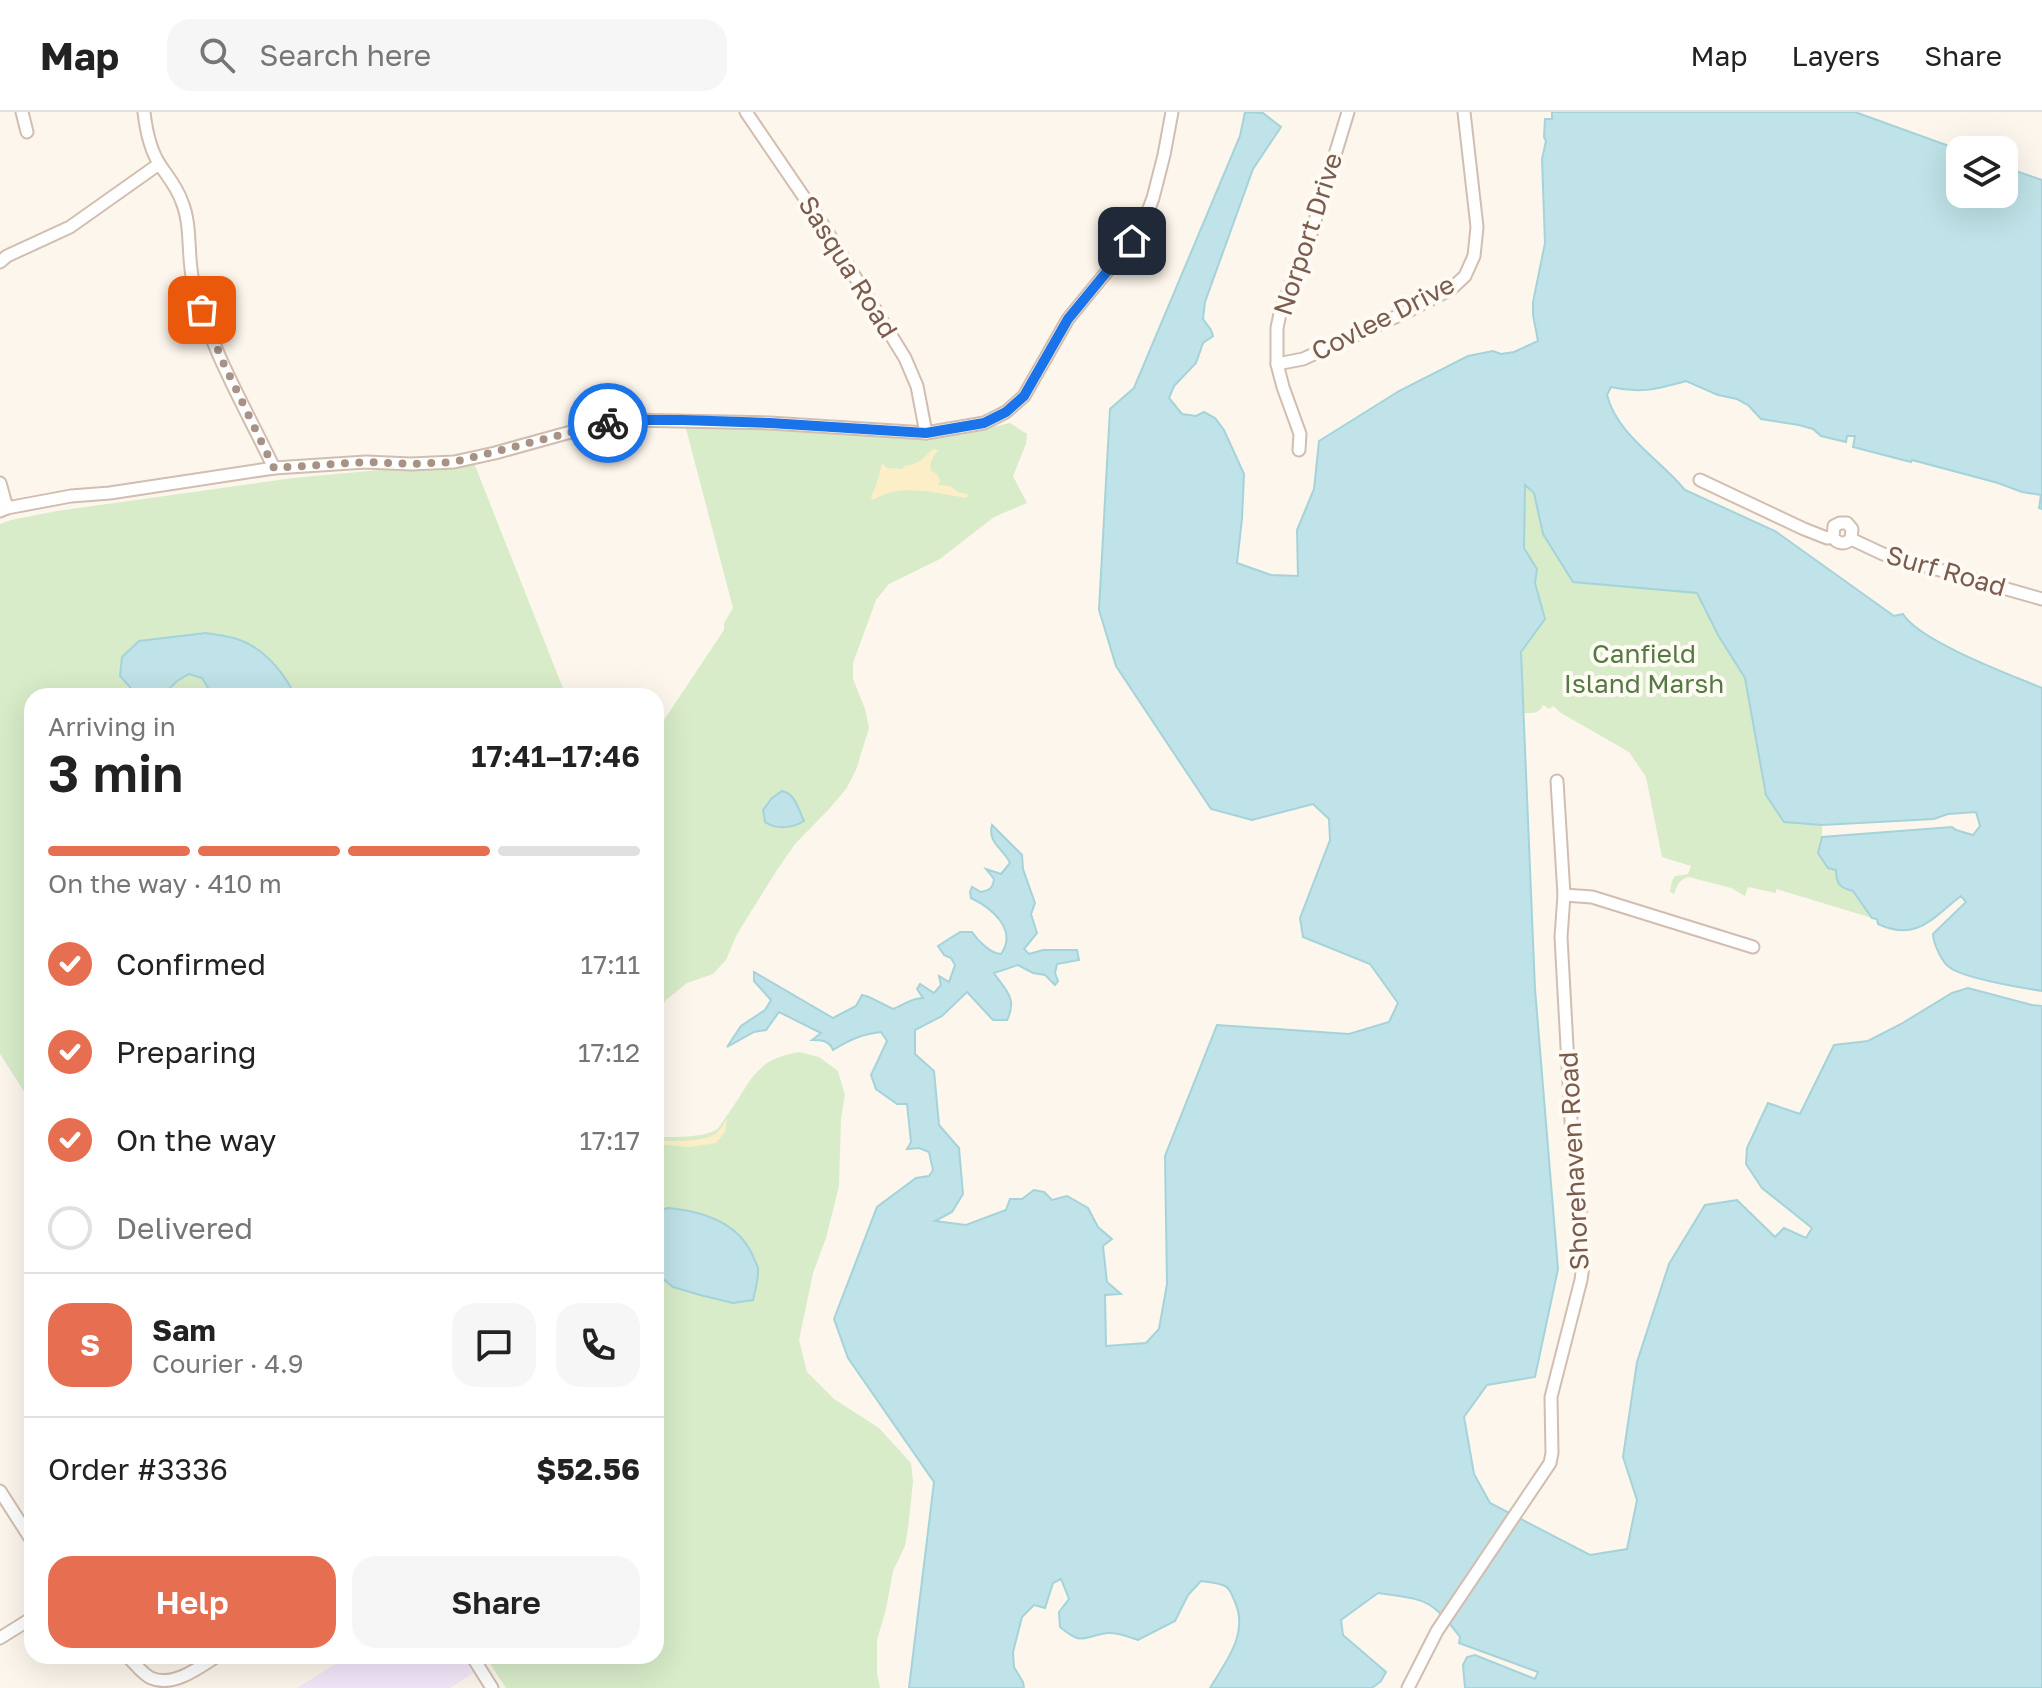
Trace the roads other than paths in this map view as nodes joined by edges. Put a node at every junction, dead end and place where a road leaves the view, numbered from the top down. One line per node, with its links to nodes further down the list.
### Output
1 (22, 112): 7 (street)
2 (144, 112): 8 (street)
3 (746, 112): 11 (street, Sasqua Road)
4 (1172, 112): 11 (street)
5 (1348, 112): 10 (street, Norport Drive)
6 (1462, 112): 10 (street, Covlee Drive)
7 (27, 132)
8 (159, 164): 9 (street); 13 (street)
9 (0, 262)
10 (1277, 364): 12 (street, Norport Drive)
11 (926, 433): 13 (street)
12 (1299, 450)
13 (274, 468): 16 (street)
14 (1700, 480): 17 (street, Surf Road)
15 (0, 483): 16 (street)
16 (4, 509)
17 (1833, 537): 18 (street, Surf Road); 18 (street, Surf Road)
18 (1851, 539): 19 (street, Surf Road)
19 (2042, 599)
20 (1557, 781): 21 (street, Shorehaven Road)
21 (1564, 895): 22 (street); 31 (street, Shorehaven Road)
22 (1753, 947)
23 (0, 1491): 24 (street)
24 (24, 1528)
25 (24, 1623): 26 (street)
26 (0, 1638)
27 (135, 1664): 28 (street)
28 (205, 1664)
29 (477, 1664): 30 (street)
30 (492, 1688)
31 (1408, 1688)

